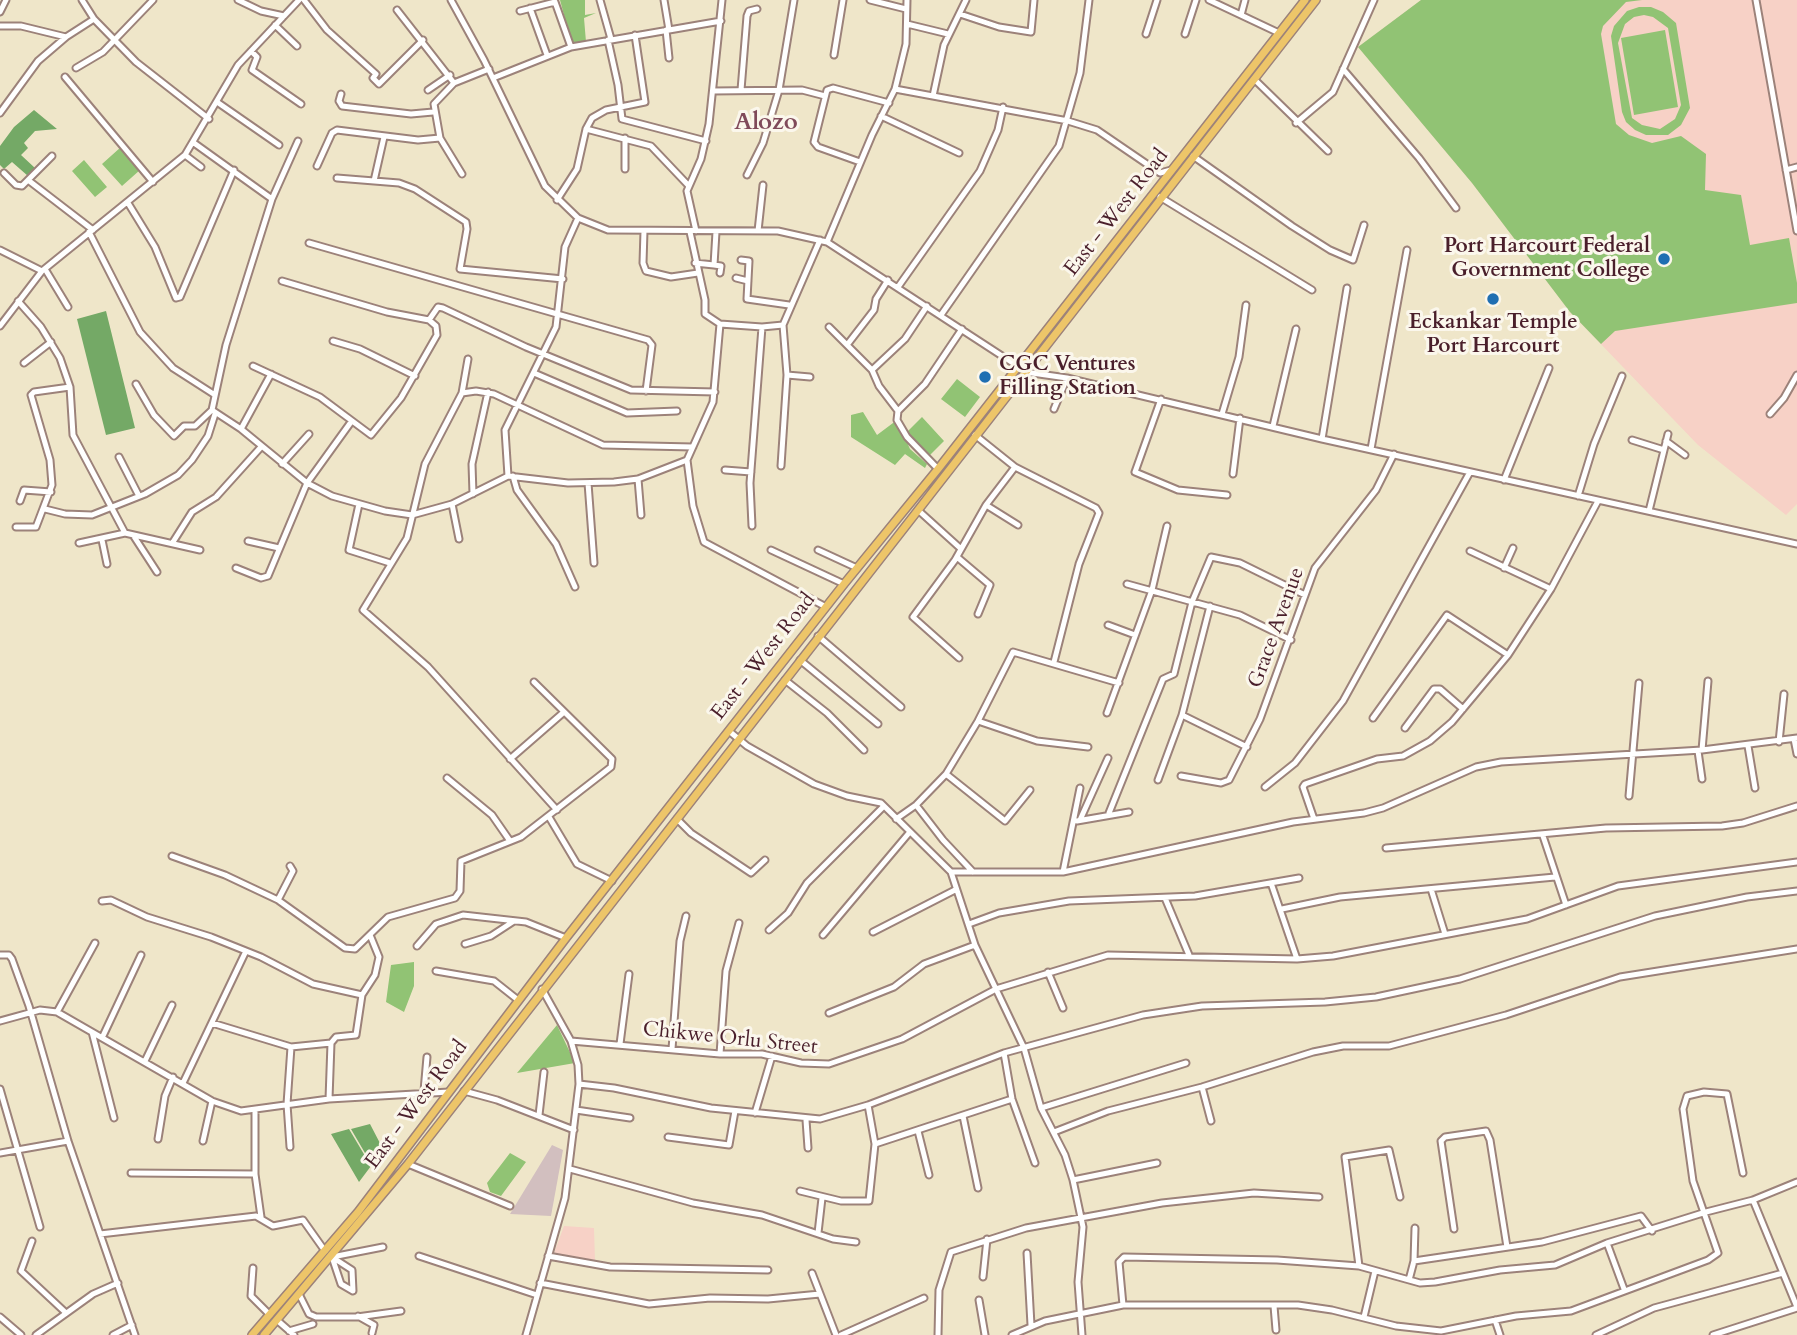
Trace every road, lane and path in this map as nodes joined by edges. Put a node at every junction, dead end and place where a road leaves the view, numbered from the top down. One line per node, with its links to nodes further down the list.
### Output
1 (6, 0): 31 (street)
2 (82, 0): 35 (street)
3 (153, 0): 47 (street)
4 (238, 0): 34 (street)
5 (301, 0): 34 (street); 48 (street)
6 (452, 0): 57 (street)
7 (600, 0): 49 (street)
8 (664, 0): 40 (street)
9 (722, 0): 36 (street)
10 (794, 0): 67 (street)
11 (843, 0): 54 (street)
12 (870, 0): 25 (street)
13 (907, 0): 29 (street)
14 (965, 0): 32 (street)
15 (1034, 0): 32 (street)
16 (1089, 0): 81 (street)
17 (1157, 0): 43 (street)
18 (1196, 0): 44 (street)
19 (1209, 0): 33 (street)
20 (1245, 0): 33 (street)
21 (1305, 0): 41 (main road, East - West Road)
22 (1316, 0): 62 (main road, East - West Road)
23 (1374, 0): 58 (street)
24 (1756, 0): 102 (street)
25 (880, 2): 29 (street)
26 (530, 8): 30 (street); 51 (street); 53 (street)
27 (397, 9): 48 (street)
28 (757, 9): 66 (street)
29 (906, 9): 37 (street)
30 (520, 11)
31 (0, 12)
32 (960, 14): 42 (street)
33 (1241, 15): 41 (street)
34 (284, 16): 38 (street)
35 (94, 19): 46 (street); 47 (street)
36 (721, 21): 40 (street); 68 (street)
37 (907, 24): 42 (street); 64 (street)
38 (275, 25): 50 (street); 52 (street)
39 (0, 26): 46 (street)
40 (667, 30): 45 (street); 55 (street)
41 (1279, 33): 103 (main road, East - West Road)
42 (948, 34): 71 (street)
43 (1146, 34)
44 (1185, 34)
45 (635, 35): 49 (street); 76 (street)
46 (66, 37): 78 (street)
47 (114, 40): 56 (street); 80 (street)
48 (423, 40): 59 (street)
49 (609, 40): 51 (street); 76 (street)
50 (298, 46)
51 (571, 47): 53 (street)
52 (251, 51): 72 (street); 74 (street)
53 (547, 55): 61 (street)
54 (834, 55)
55 (669, 58)
56 (76, 68)
57 (489, 69): 61 (street); 63 (street)
58 (1343, 69): 82 (street); 117 (street)
59 (450, 75): 63 (street); 65 (street)
60 (65, 76): 110 (street)
61 (493, 78): 115 (street)
62 (1254, 79): 82 (street); 95 (main road, East - West Road)
63 (454, 83): 77 (street)
64 (895, 89): 71 (street); 73 (street)
65 (428, 90)
66 (741, 90): 67 (street); 68 (street)
67 (779, 90): 70 (street); 106 (street)
68 (713, 91): 88 (street)
69 (341, 94): 77 (street)
70 (825, 96): 73 (street); 96 (street)
71 (933, 96): 75 (street)
72 (217, 102): 80 (street); 90 (street)
73 (888, 103): 79 (street)
74 (301, 104)
75 (1003, 107): 81 (street); 141 (street)
76 (620, 108): 83 (street); 88 (street)
77 (433, 112): 85 (street)
78 (0, 113)
79 (881, 116): 92 (street); 96 (street)
80 (209, 119): 89 (street)
81 (1068, 121): 103 (street); 150 (street)
82 (1296, 123): 91 (street)
83 (586, 128): 86 (street); 115 (street)
84 (384, 137): 85 (street); 97 (street); 109 (street)
85 (440, 138): 105 (street)
86 (625, 138): 100 (street); 111 (street)
87 (298, 141): 114 (street)
88 (706, 141): 111 (street)
89 (194, 143): 93 (street); 101 (street)
90 (279, 145)
91 (1328, 151)
92 (958, 153)
93 (185, 155): 98 (street); 110 (street)
94 (52, 156): 108 (street)
95 (1193, 156): 103 (main road, East - West Road); 119 (street)
96 (860, 162): 126 (street)
97 (317, 166)
98 (201, 167)
99 (1797, 167): 102 (street)
100 (625, 169)
101 (234, 170): 114 (street); 116 (street)
102 (1786, 170): 123 (street)
103 (1175, 172): 113 (main road, East - West Road); 167 (main road, East - West Road)
104 (4, 173): 108 (street)
105 (462, 173)
106 (747, 175)
107 (337, 178): 109 (street)
108 (28, 180): 120 (street)
109 (374, 181): 137 (street)
110 (153, 182): 116 (street)
111 (688, 185): 124 (street)
112 (763, 185): 122 (street)
113 (1160, 197): 143 (street); 167 (main road, East - West Road)
114 (272, 199): 183 (street)
115 (557, 200): 118 (street)
116 (128, 203): 120 (street)
117 (1456, 208)
118 (578, 218): 121 (street); 137 (street)
119 (1364, 225)
120 (91, 231): 133 (street); 183 (street)
121 (644, 231): 124 (street); 134 (street)
122 (758, 231): 125 (street); 126 (street)
123 (1797, 231)
124 (693, 232): 125 (street); 131 (street)
125 (716, 232): 132 (street)
126 (824, 241): 140 (street); 145 (street)
127 (309, 243): 149 (street)
128 (0, 250): 133 (street)
129 (1407, 250): 202 (street)
130 (741, 260): 139 (street)
131 (695, 263): 132 (street); 134 (street)
132 (714, 265): 135 (street)
133 (43, 270): 144 (street); 148 (street)
134 (698, 273): 152 (street)
135 (720, 273)
136 (736, 278): 139 (street)
137 (563, 279): 149 (street)
138 (282, 281): 151 (street)
139 (748, 281): 145 (street)
140 (888, 281): 141 (street); 161 (street)
141 (898, 287): 147 (street)
142 (1348, 288): 198 (street)
143 (1312, 290)
144 (19, 301): 154 (street); 160 (street)
145 (789, 305): 153 (street)
146 (1246, 305): 190 (street)
147 (927, 306): 150 (street); 168 (street)
148 (68, 307)
149 (558, 312): 162 (street); 179 (street)
150 (941, 315): 157 (street)
151 (429, 320): 162 (street); 173 (street)
152 (720, 324): 155 (street); 180 (street)
153 (783, 325): 155 (street); 171 (street)
154 (0, 326)
155 (762, 327): 213 (street)
156 (829, 327): 161 (street)
157 (962, 329): 167 (street); 188 (street)
158 (1296, 329): 194 (street)
159 (333, 341): 173 (street)
160 (51, 342): 164 (street); 178 (street)
161 (847, 345): 168 (street)
162 (543, 353): 169 (street); 179 (street)
163 (468, 359): 182 (street)
164 (23, 363)
165 (253, 366): 170 (street)
166 (1549, 368): 218 (street)
167 (1022, 369): 176 (street); 197 (main road, East - West Road); 211 (main road, East - West Road)
168 (872, 370): 188 (street)
169 (534, 373): 185 (street); 187 (street)
170 (271, 374): 193 (street); 195 (street)
171 (788, 375): 175 (street); 209 (street)
172 (1797, 375): 191 (street)
173 (415, 376): 193 (street)
174 (1622, 376): 225 (street)
175 (810, 377)
176 (1068, 378): 184 (street); 186 (street)
177 (136, 384): 189 (street)
178 (70, 387): 221 (street); 231 (street)
179 (646, 391): 180 (street)
180 (715, 391): 201 (street)
181 (488, 392): 182 (street); 185 (street); 222 (street)
182 (463, 393): 235 (street)
183 (215, 395): 189 (street)
184 (1161, 399): 190 (street); 223 (street)
185 (516, 403): 201 (street); 216 (street)
186 (1055, 409)
187 (677, 411)
188 (898, 411): 211 (street)
189 (213, 412): 195 (street); 224 (street)
190 (1222, 414): 192 (street)
191 (1770, 414)
192 (1240, 418): 194 (street); 215 (street)
193 (351, 422): 219 (street)
194 (1273, 426): 198 (street)
195 (241, 429): 200 (street)
196 (309, 434): 208 (street)
197 (975, 435): 210 (street); 233 (main road, East - West Road)
198 (1322, 439): 202 (street)
199 (1632, 440): 203 (street)
200 (261, 447): 208 (street); 247 (street)
201 (693, 447): 207 (street)
202 (1371, 449): 204 (street)
203 (1664, 450): 205 (street); 234 (street)
204 (1394, 454): 214 (street); 269 (street, Grace Avenue)
205 (1685, 455)
206 (119, 457): 224 (street)
207 (687, 460): 217 (street); 272 (street)
208 (282, 464): 219 (street)
209 (780, 466)
210 (1015, 467): 230 (street); 281 (street)
211 (938, 469): 261 (main road, East - West Road)
212 (725, 470): 213 (street)
213 (751, 472): 238 (street)
214 (1470, 472): 218 (street); 315 (street)
215 (1233, 474)
216 (511, 476): 220 (street); 222 (street); 266 (street)
217 (638, 479): 220 (street); 236 (street)
218 (1504, 480): 225 (street)
219 (307, 483): 228 (street); 249 (street)
220 (588, 483): 258 (street)
221 (51, 492): 226 (street); 232 (street)
222 (473, 494): 229 (street)
223 (1227, 495)
224 (139, 496): 231 (street)
225 (1578, 496): 227 (street)
226 (20, 501)
227 (1598, 501): 234 (street); 267 (street)
228 (359, 503): 235 (street); 257 (street)
229 (452, 504): 235 (street); 243 (street)
230 (986, 505): 237 (street); 250 (street)
231 (113, 507): 232 (street); 241 (street)
232 (45, 509): 240 (street)
233 (918, 510): 250 (street); 276 (main road, East - West Road)
234 (1649, 511): 248 (street)
235 (412, 514): 257 (street)
236 (641, 515)
237 (1018, 525)
238 (752, 526)
239 (1167, 526): 268 (street)
240 (16, 527)
241 (125, 533): 242 (street); 244 (street)
242 (133, 535): 247 (street); 263 (street)
243 (459, 539)
244 (102, 540): 246 (street); 259 (street)
245 (248, 541): 249 (street)
246 (79, 542)
247 (173, 542): 252 (street)
248 (1797, 544)
249 (279, 548): 260 (street)
250 (960, 548): 256 (street)
251 (1513, 548): 262 (street)
252 (200, 550)
253 (771, 550): 264 (street)
254 (818, 550): 261 (street)
255 (1470, 551): 262 (street)
256 (957, 557): 273 (street); 279 (street)
257 (390, 563): 309 (street)
258 (594, 563)
259 (107, 565)
260 (236, 568)
261 (857, 568): 264 (main road, East - West Road)
262 (1504, 568): 267 (street)
263 (158, 572)
264 (844, 584): 272 (main road, East - West Road)
265 (1126, 584): 268 (street)
266 (575, 587)
267 (1551, 589): 278 (street)
268 (1152, 590): 270 (street); 275 (street)
269 (1305, 595): 270 (street); 277 (street, Grace Avenue)
270 (1192, 602): 271 (street); 325 (street)
271 (1210, 606): 277 (street); 292 (street)
272 (826, 607): 297 (main road, East - West Road)
273 (978, 614)
274 (1108, 625): 275 (street)
275 (1135, 635): 285 (street)
276 (818, 636): 280 (main road, East - West Road); 288 (street)
277 (1290, 640): 303 (street, Grace Avenue)
278 (1508, 655): 289 (street); 293 (street)
279 (959, 658)
280 (800, 660): 282 (main road, East - West Road); 295 (street)
281 (1054, 662): 285 (street); 294 (street)
282 (785, 680): 299 (main road, East - West Road); 304 (street)
283 (1708, 681): 305 (street)
284 (534, 682): 290 (street)
285 (1119, 683): 291 (street)
286 (1639, 683): 306 (street)
287 (1784, 694): 300 (street)
288 (901, 707)
289 (1463, 709): 296 (street); 329 (street)
290 (564, 712): 309 (street); 323 (street)
291 (1107, 713)
292 (1181, 715): 303 (street); 314 (street)
293 (1373, 718)
294 (978, 721): 302 (street); 310 (street)
295 (878, 724)
296 (1405, 727)
297 (729, 731): 299 (street); 345 (main road, East - West Road)
298 (1796, 738): 300 (street); 307 (street)
299 (738, 739): 321 (street); 327 (main road, East - West Road)
300 (1779, 742): 301 (street)
301 (1748, 746): 305 (street); 317 (street)
302 (1088, 747)
303 (1247, 747): 311 (street, Grace Avenue)
304 (864, 750)
305 (1700, 750): 306 (street); 313 (street)
306 (1632, 754): 319 (street); 329 (street)
307 (1797, 754)
308 (1108, 758): 330 (street)
309 (510, 759): 323 (street)
310 (946, 774): 318 (street); 320 (street)
311 (1181, 776)
312 (447, 778): 334 (street)
313 (1702, 779)
314 (1157, 780)
315 (1265, 787)
316 (1080, 788): 331 (street)
317 (1755, 789)
318 (1030, 790)
319 (1629, 796)
320 (916, 805): 328 (street); 341 (street)
321 (884, 806): 328 (street); 359 (street)
322 (1797, 806): 333 (street)
323 (557, 810): 326 (street)
324 (1129, 812): 325 (street)
325 (1109, 813): 330 (street)
326 (549, 817): 334 (street); 345 (street)
327 (676, 818): 337 (street); 378 (main road, East - West Road)
328 (896, 819): 332 (street)
329 (1314, 819): 342 (street)
330 (1080, 820): 331 (street)
331 (1072, 823): 342 (street)
332 (909, 833): 340 (street); 363 (street)
333 (1543, 836): 335 (street); 343 (street)
334 (510, 841): 362 (street)
335 (1387, 848)
336 (172, 856): 351 (street)
337 (765, 860)
338 (1797, 862): 353 (street, Chikwe Orlu Street)
339 (290, 866): 351 (street)
340 (951, 872): 341 (street); 348 (street)
341 (974, 872): 342 (street)
342 (1063, 872)
343 (1555, 877): 347 (street); 353 (street)
344 (1299, 878): 346 (street)
345 (612, 881): 364 (main road, East - West Road)
346 (1271, 883): 350 (street); 354 (street)
347 (1431, 888): 354 (street); 361 (street)
348 (955, 890): 358 (street); 360 (street)
349 (1797, 891): 395 (street)
350 (1165, 898): 358 (street); 373 (street)
351 (278, 900): 362 (street)
352 (102, 901): 370 (street)
353 (1566, 905): 361 (street, Chikwe Orlu Street)
354 (1282, 909): 374 (street)
355 (686, 916): 396 (street)
356 (514, 921): 364 (street); 366 (street); 368 (street)
357 (739, 923): 398 (street)
358 (968, 924): 367 (street)
359 (769, 930)
360 (873, 932)
361 (1445, 934): 374 (street, Chikwe Orlu Street)
362 (370, 935): 380 (street)
363 (822, 935)
364 (566, 938): 381 (main road, East - West Road)
365 (94, 943): 384 (street)
366 (465, 944)
367 (975, 945): 379 (street); 386 (street)
368 (417, 946)
369 (1797, 949): 407 (street)
370 (246, 951): 380 (street); 388 (street)
371 (0, 955): 385 (street)
372 (141, 955): 390 (street)
373 (1189, 955): 374 (street, Chikwe Orlu Street); 376 (street, Chikwe Orlu Street)
374 (1297, 959)
375 (436, 971): 381 (street)
376 (1048, 972): 379 (street, Chikwe Orlu Street); 383 (street)
377 (629, 974): 393 (street)
378 (542, 989): 391 (street); 411 (main road, East - West Road)
379 (996, 989): 395 (street); 399 (street, Chikwe Orlu Street)
380 (362, 995): 392 (street)
381 (518, 1000): 410 (main road, East - West Road)
382 (172, 1005): 401 (street)
383 (1063, 1008)
384 (57, 1012): 385 (street); 389 (street)
385 (31, 1013): 387 (street); 434 (street)
386 (829, 1013)
387 (0, 1021)
388 (212, 1023): 394 (street); 405 (street)
389 (92, 1032): 390 (street); 424 (street)
390 (102, 1038): 401 (street)
391 (571, 1041): 393 (street, Chikwe Orlu Street); 406 (street)
392 (331, 1043): 394 (street); 412 (street)
393 (620, 1044): 396 (street, Chikwe Orlu Street)
394 (290, 1047): 415 (street)
395 (1024, 1048): 397 (street); 417 (street)
396 (672, 1049): 398 (street, Chikwe Orlu Street)
397 (1004, 1053): 413 (street); 416 (street)
398 (720, 1054): 399 (street, Chikwe Orlu Street)
399 (772, 1055): 421 (street)
400 (427, 1057): 409 (street)
401 (145, 1061): 404 (street)
402 (1186, 1063): 417 (street)
403 (544, 1073): 422 (street)
404 (173, 1077): 405 (street); 432 (street)
405 (183, 1083): 414 (street)
406 (579, 1084): 419 (street); 420 (street)
407 (1202, 1087): 427 (street); 430 (street)
408 (0, 1089): 438 (street)
409 (424, 1091): 410 (street); 412 (street)
410 (449, 1091): 472 (main road, East - West Road)
411 (464, 1091): 422 (street); 442 (main road, East - West Road)
412 (329, 1099): 415 (street)
413 (1012, 1099): 423 (street); 440 (street)
414 (212, 1101): 418 (street); 433 (street)
415 (287, 1104): 418 (street); 436 (street)
416 (868, 1105): 426 (street); 435 (street)
417 (1041, 1108): 430 (street)
418 (255, 1110): 446 (street)
419 (576, 1110): 425 (street); 428 (street)
420 (735, 1111): 421 (street); 431 (street)
421 (755, 1113): 426 (street)
422 (539, 1115): 428 (street)
423 (963, 1116): 429 (street); 450 (street)
424 (114, 1118)
425 (630, 1118)
426 (806, 1120): 437 (street)
427 (1211, 1121)
428 (574, 1130): 443 (street)
429 (919, 1131): 435 (street); 447 (street)
430 (1054, 1132): 448 (street)
431 (668, 1137)
432 (158, 1139)
433 (203, 1141)
434 (68, 1142): 438 (street); 465 (street)
435 (875, 1144): 454 (street)
436 (290, 1147)
437 (808, 1148)
438 (19, 1149): 439 (street); 460 (street)
439 (0, 1153)
440 (1035, 1163)
441 (1157, 1163): 448 (street)
442 (408, 1164): 456 (street); 476 (main road, East - West Road)
443 (570, 1169): 464 (street); 475 (street)
444 (131, 1173): 446 (street)
445 (1743, 1173): 457 (street)
446 (256, 1174): 458 (street)
447 (929, 1175)
448 (1073, 1180): 459 (street)
449 (1797, 1182): 455 (street)
450 (978, 1188)
451 (800, 1191): 454 (street)
452 (1319, 1197): 459 (street)
453 (1400, 1197): 478 (street)
454 (822, 1198): 464 (street)
455 (1753, 1200): 457 (street); 483 (street)
456 (510, 1206)
457 (1706, 1212): 463 (street); 488 (street)
458 (261, 1217): 465 (street); 472 (street)
459 (1082, 1220): 466 (street); 499 (street)
460 (40, 1227)
461 (1415, 1228): 477 (street)
462 (1454, 1230): 471 (street)
463 (1652, 1231): 469 (street); 471 (street)
464 (818, 1233): 468 (street)
465 (100, 1234): 486 (street)
466 (987, 1239): 484 (street); 522 (street)
467 (32, 1241): 498 (street)
468 (856, 1242)
469 (1607, 1243): 485 (street); 488 (street)
470 (383, 1247): 476 (street)
471 (1507, 1247): 477 (street)
472 (325, 1251): 500 (main road, East - West Road)
473 (1027, 1252): 508 (street)
474 (419, 1256): 490 (street)
475 (548, 1256): 480 (street); 487 (street)
476 (332, 1257): 476 (street); 491 (main road, East - West Road)
477 (1415, 1261): 485 (street)
478 (1359, 1266): 481 (street); 494 (street)
479 (253, 1268): 500 (street)
480 (768, 1270)
481 (1376, 1271): 485 (street); 503 (street)
482 (812, 1273): 489 (street)
483 (1783, 1273): 496 (street); 527 (street)
484 (983, 1277)
485 (1409, 1280)
486 (118, 1283): 498 (street); 507 (street)
487 (540, 1283): 489 (street); 490 (street)
488 (1624, 1289): 504 (street)
489 (820, 1294): 520 (street)
490 (537, 1295): 519 (street)
491 (300, 1297): 501 (street); 505 (main road, East - West Road)
492 (924, 1298): 521 (street)
493 (979, 1300): 523 (street)
494 (1123, 1305): 495 (street); 499 (street)
495 (1274, 1306): 503 (street); 509 (street)
496 (1797, 1307): 528 (street)
497 (401, 1311): 501 (street)
498 (65, 1312): 514 (street)
499 (1078, 1313): 508 (street); 525 (street)
500 (270, 1315): 517 (main road, East - West Road)
501 (358, 1316): 512 (street)
502 (0, 1317): 513 (street)
503 (1364, 1317): 510 (street)
504 (1495, 1320): 510 (street); 526 (street)
505 (278, 1321): 511 (street); 518 (main road, East - West Road)
506 (313, 1324): 511 (street)
507 (132, 1325): 515 (street); 516 (street)
508 (1031, 1325): 524 (street)
509 (1276, 1330)
510 (1459, 1332)
511 (291, 1333)
512 (372, 1333)
513 (21, 1335)
514 (36, 1335)
515 (113, 1335)
516 (135, 1335)
517 (252, 1335)
518 (264, 1335)
519 (526, 1335)
520 (836, 1335)
521 (841, 1335)
522 (938, 1335)
523 (985, 1335)
524 (1012, 1335)
525 (1082, 1335)
526 (1500, 1335)
527 (1596, 1335)
528 (1713, 1335)

